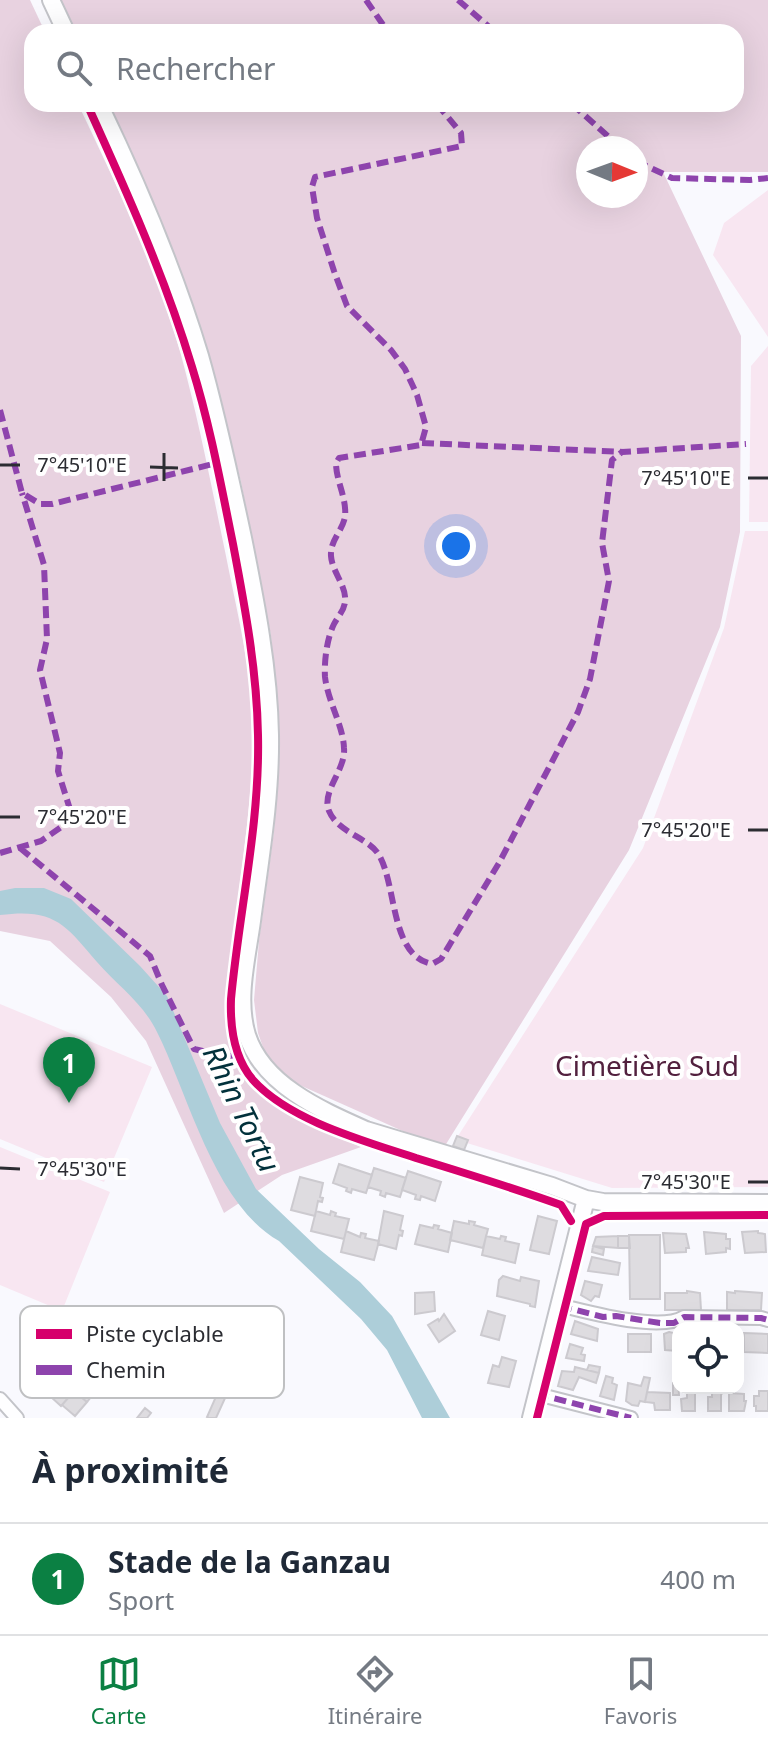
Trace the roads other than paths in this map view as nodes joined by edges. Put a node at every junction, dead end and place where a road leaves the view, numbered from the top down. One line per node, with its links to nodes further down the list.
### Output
1 (51, 0): 2 (street)
2 (62, 24)
3 (103, 112): 4 (street)
4 (586, 1199): 5 (street); 6 (street)
5 (768, 1203)
6 (559, 1305): 7 (street); 8 (street)
7 (768, 1320)
8 (537, 1394): 11 (street); 12 (street)
9 (0, 1399): 10 (street)
10 (17, 1418)
11 (531, 1418)
12 (631, 1418)

